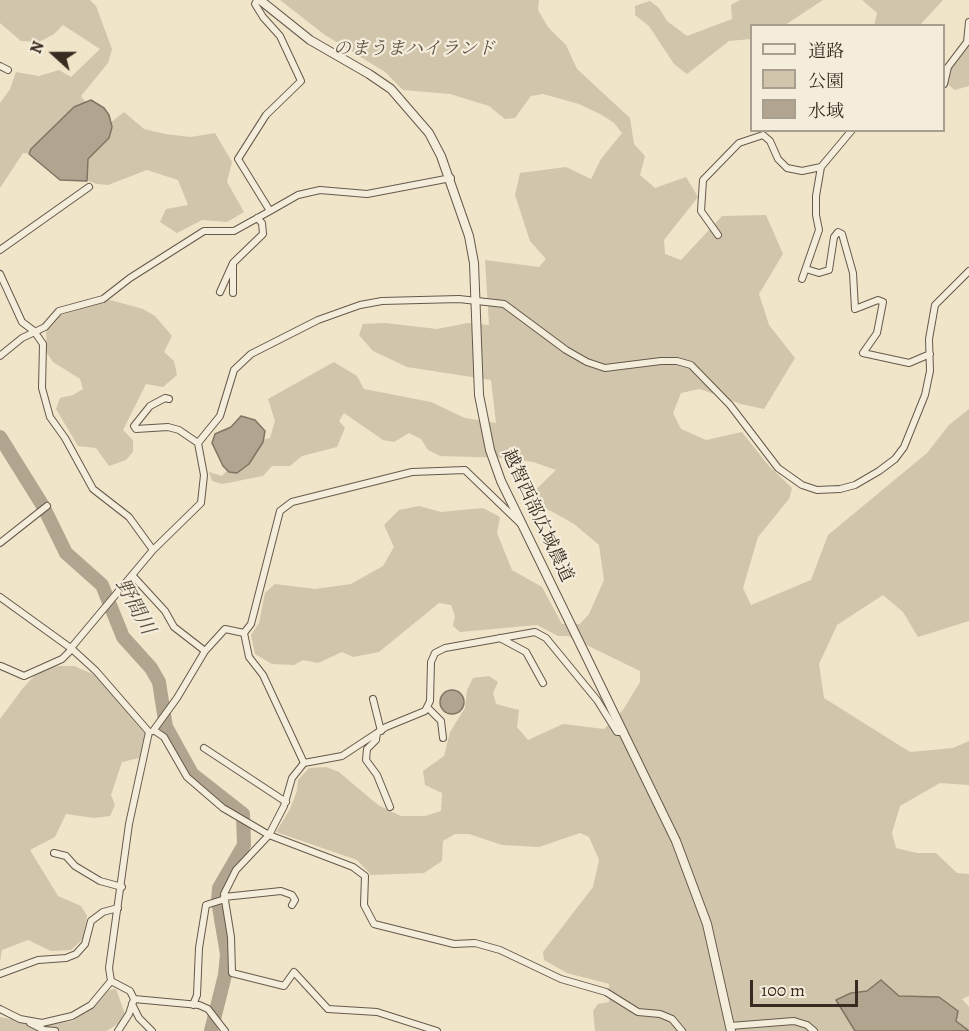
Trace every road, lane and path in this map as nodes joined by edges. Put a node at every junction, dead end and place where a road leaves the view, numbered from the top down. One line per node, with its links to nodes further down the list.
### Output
1 (258, 0): 8 (street, 越智西部広域農道); 10 (street)
2 (969, 22): 5 (street)
3 (0, 66): 4 (street)
4 (8, 70)
5 (945, 80)
6 (850, 132): 7 (street)
7 (820, 167): 12 (street); 15 (street)
8 (451, 178): 10 (street); 21 (street, 越智西部広域農道)
9 (89, 187): 13 (street)
10 (270, 211): 11 (street)
11 (257, 218): 14 (street); 22 (street)
12 (718, 235)
13 (0, 250)
14 (232, 263): 19 (street); 20 (street)
15 (806, 269): 18 (street); 23 (street)
16 (969, 271): 23 (street)
17 (0, 274): 22 (street)
18 (802, 279)
19 (220, 292)
20 (233, 293)
21 (476, 300): 23 (street); 26 (street); 28 (street, 越智西部広域農道)
22 (34, 331): 24 (street); 30 (street)
23 (930, 354)
24 (0, 356)
25 (169, 399): 26 (street)
26 (198, 443): 30 (street)
27 (47, 506): 29 (street)
28 (522, 524): 33 (street); 43 (street, 越智西部広域農道)
29 (0, 543)
30 (153, 550): 31 (street)
31 (132, 575): 35 (street); 36 (street)
32 (0, 597): 35 (street)
33 (244, 633): 36 (street); 46 (street)
34 (500, 638): 38 (street); 40 (street); 43 (street)
35 (72, 648): 37 (street); 41 (street)
36 (205, 651): 41 (street)
37 (1, 666)
38 (543, 683)
39 (373, 699): 42 (street)
40 (428, 708): 42 (street); 44 (street)
41 (152, 731): 49 (street); 51 (street)
42 (379, 732): 46 (street); 48 (street)
43 (624, 732): 61 (street, 越智西部広域農道)
44 (444, 738)
45 (204, 748): 47 (street)
46 (304, 763): 47 (street)
47 (286, 802): 49 (street)
48 (390, 807)
49 (269, 835): 52 (street); 67 (street)
50 (54, 852): 51 (street)
51 (122, 887): 54 (street)
52 (225, 898): 53 (street); 58 (street); 66 (street)
53 (292, 905)
54 (118, 908): 55 (street); 56 (street)
55 (0, 974)
56 (111, 981): 57 (street); 60 (street)
57 (133, 1001): 58 (street); 62 (street); 64 (street)
58 (193, 1005): 65 (street)
59 (0, 1009): 60 (street)
60 (25, 1020): 63 (street)
61 (731, 1028): 68 (street)
62 (118, 1030)
63 (55, 1031)
64 (152, 1031)
65 (225, 1031)
66 (437, 1031)
67 (682, 1031)
68 (814, 1031)

